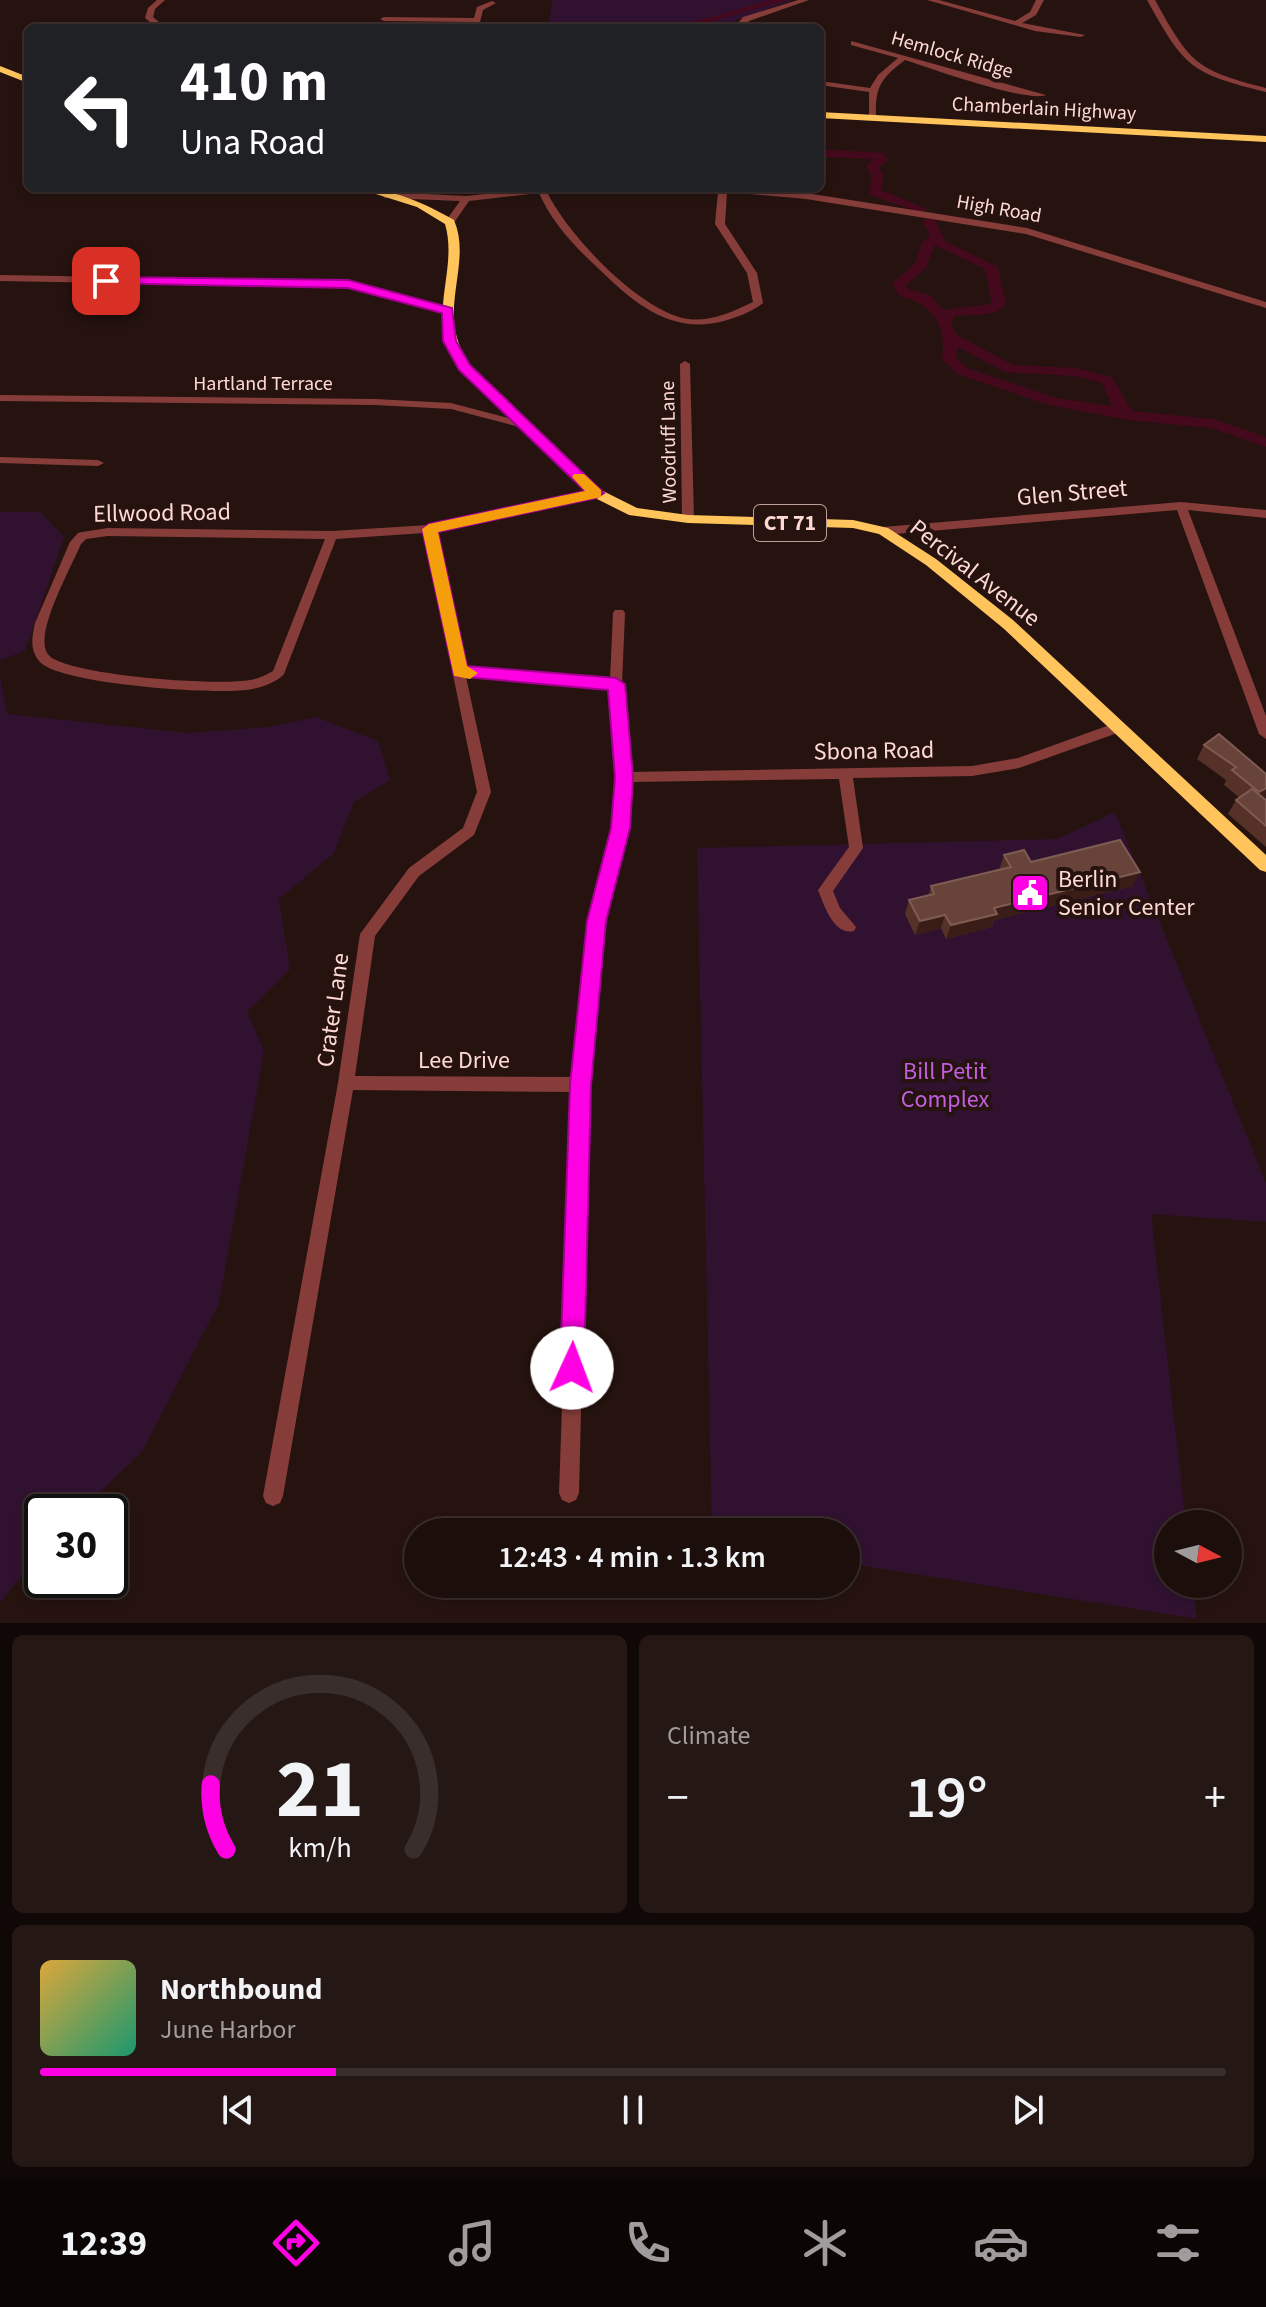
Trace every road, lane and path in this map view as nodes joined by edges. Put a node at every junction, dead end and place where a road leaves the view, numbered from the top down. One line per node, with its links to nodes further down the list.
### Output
1 (161, 0): 8 (street)
2 (805, 0): 10 (street)
3 (931, 0): 11 (street)
4 (1040, 0): 11 (street)
5 (1151, 0): 20 (street)
6 (492, 3): 9 (street)
7 (384, 19): 9 (street)
8 (157, 24)
9 (476, 24)
10 (742, 24)
11 (1016, 24): 12 (street)
12 (1081, 35)
13 (854, 43): 14 (street, Hemlock Ridge)
14 (903, 58): 19 (street); 21 (street, Hemlock Ridge)
15 (0, 68): 16 (main road); 17 (main road)
16 (24, 71)
17 (24, 78)
18 (824, 84): 19 (street)
19 (871, 90): 23 (street)
20 (1266, 90)
21 (1042, 95)
22 (824, 115): 23 (main road, Chamberlain Highway)
23 (872, 118): 24 (main road, Chamberlain Highway)
24 (1266, 139)
25 (375, 192): 30 (main road)
26 (532, 192): 31 (street)
27 (542, 192): 28 (street)
28 (720, 192)
29 (763, 192): 34 (street, High Road)
30 (385, 195): 31 (street); 32 (main road)
31 (466, 199): 32 (street)
32 (450, 222): 35 (main road, Percival Avenue / CT 71)
33 (0, 278): 35 (street)
34 (1266, 305)
35 (448, 311): 38 (main road, Percival Avenue / CT 71)
36 (685, 364): 44 (street, Woodruff Lane)
37 (0, 398): 38 (street, Hartland Terrace)
38 (523, 425): 41 (main road, Percival Avenue / CT 71)
39 (0, 460): 40 (street)
40 (98, 463)
41 (596, 493): 44 (main road, Percival Avenue / CT 71); 45 (street, Ellwood Road)
42 (1181, 506): 43 (street, Glen Street); 46 (street, Glen Street); 52 (street)
43 (1266, 514)
44 (688, 519): 46 (main road, Percival Avenue / CT 71)
45 (429, 529): 47 (street, Ellwood Road); 49 (street, Crater Lane)
46 (883, 531): 51 (main road, Percival Avenue / CT 71)
47 (332, 535): 47 (street, Ellwood Road)
48 (619, 613): 50 (street)
49 (460, 672): 50 (street); 57 (street, Crater Lane)
50 (616, 684): 54 (street)
51 (1118, 727): 53 (street, Sbona Road); 55 (main road, Percival Avenue / CT 71)
52 (1266, 734)
53 (845, 774): 54 (street, Sbona Road); 56 (street)
54 (624, 777): 58 (street)
55 (1266, 865)
56 (849, 927)
57 (346, 1083): 58 (street, Lee Drive); 60 (street, Crater Lane)
58 (581, 1085): 59 (street)
59 (569, 1493)
60 (273, 1496)

